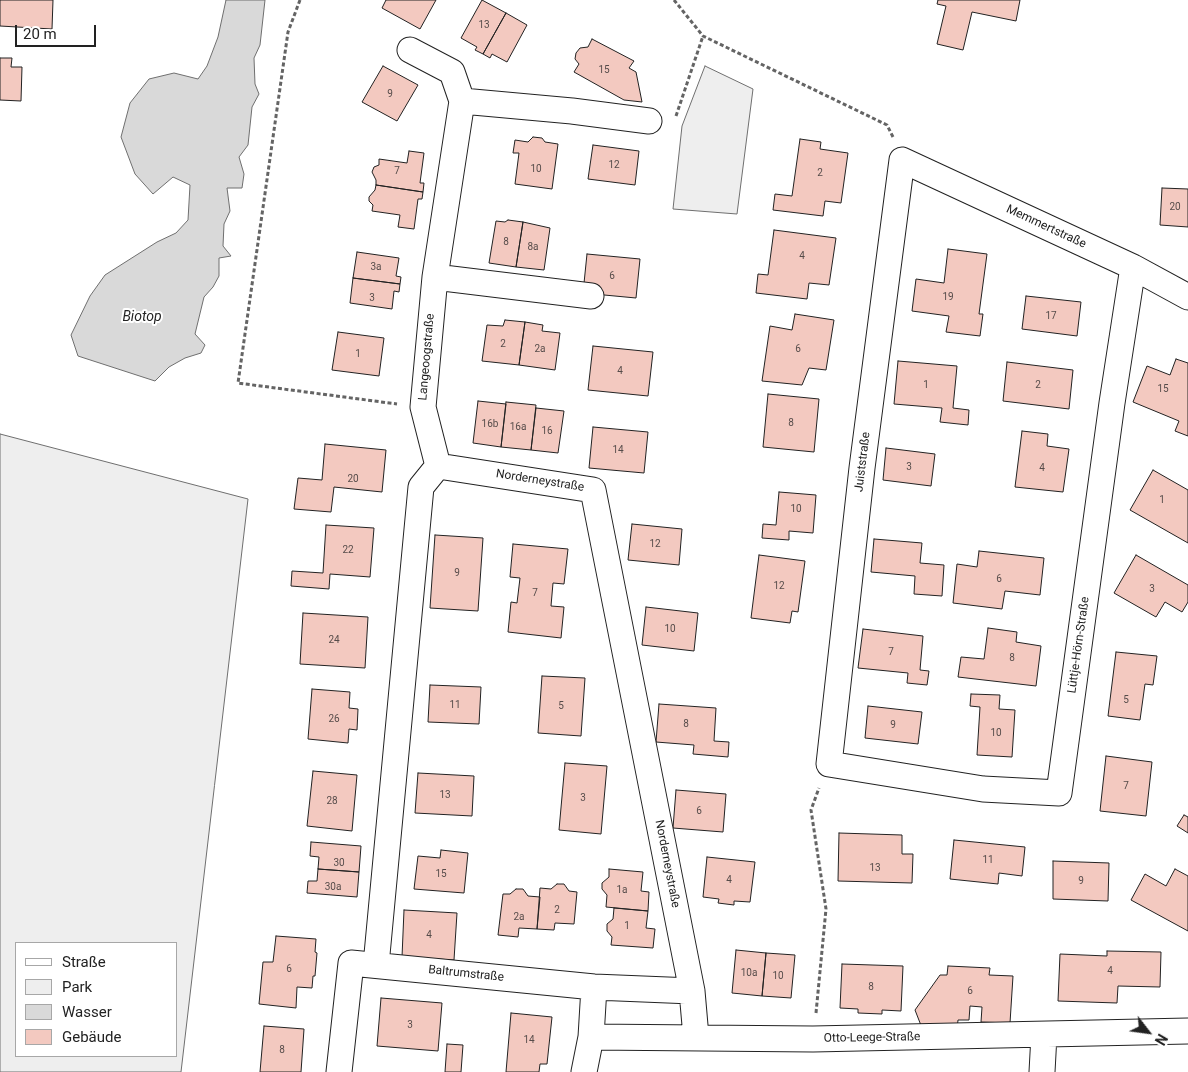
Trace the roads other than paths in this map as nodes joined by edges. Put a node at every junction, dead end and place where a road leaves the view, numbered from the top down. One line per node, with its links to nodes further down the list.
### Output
1 (410, 50): 2 (street, Langeoogstraße)
2 (462, 101): 3 (street); 6 (street, Langeoogstraße)
3 (649, 121)
4 (902, 160): 5 (street, Memmertstraße); 10 (street, Juiststraße)
5 (1133, 268): 8 (street, Memmertstraße); 10 (street, Lüttje-Hörn-Straße)
6 (435, 277): 7 (street); 9 (street, Langeoogstraße)
7 (591, 296)
8 (1188, 297)
9 (438, 466): 11 (street); 13 (street, Norderneystraße)
10 (829, 764)
11 (376, 965): 12 (street, Baltrumstraße); 18 (street, Baltrumstraße)
12 (594, 987): 13 (street, Baltrumstraße); 17 (street)
13 (692, 990): 16 (street, Norderneystraße)
14 (1188, 1031): 15 (street, Otto-Leege-Straße)
15 (1044, 1035): 16 (street, Otto-Leege-Straße); 20 (street)
16 (696, 1037): 17 (street, Otto-Leege-Straße)
17 (591, 1038): 19 (street)
18 (339, 1072)
19 (584, 1072)
20 (1042, 1072)

